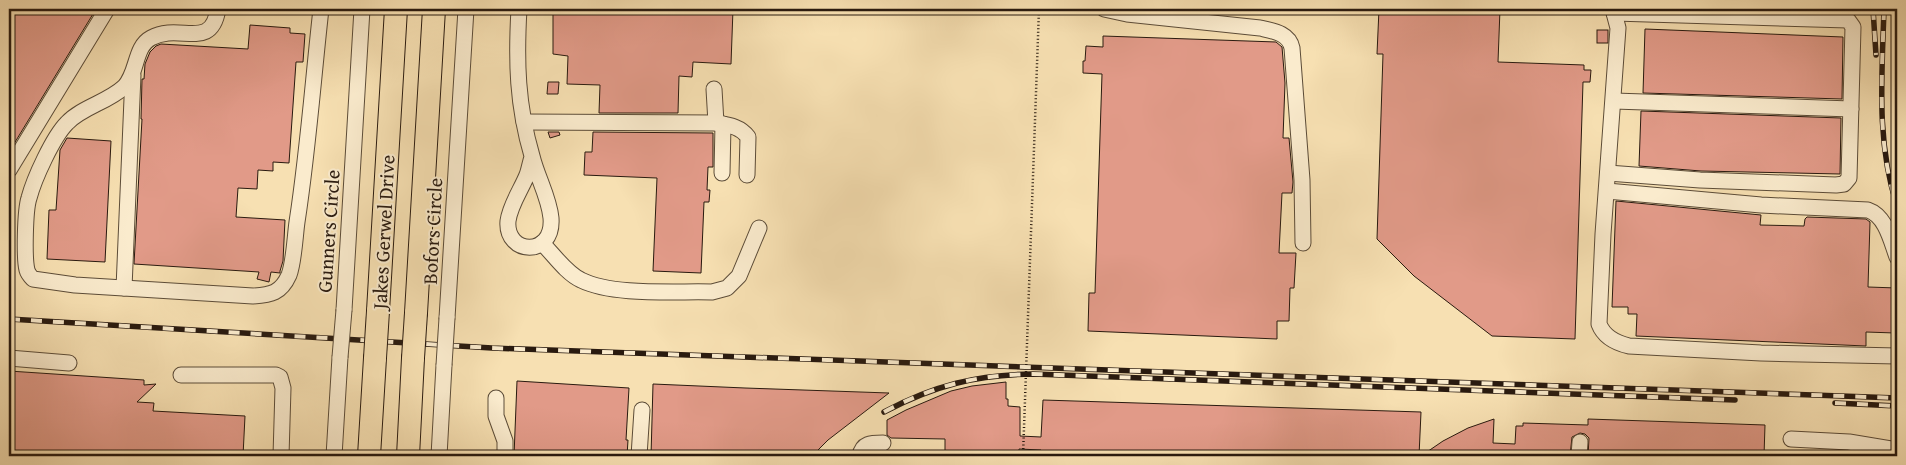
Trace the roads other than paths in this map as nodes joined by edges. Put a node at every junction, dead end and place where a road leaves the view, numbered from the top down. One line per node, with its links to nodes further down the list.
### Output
1 (120, 9): 11 (street)
2 (218, 9): 12 (street)
3 (321, 9): 28 (street)
4 (362, 9): 39 (street, Gunners Circle, bridge)
5 (396, 9): 40 (highway, Jakes Gerwel Drive, bridge)
6 (434, 9): 41 (highway, Jakes Gerwel Drive, bridge)
7 (466, 9): 42 (street, Bofors Circle, bridge)
8 (519, 9): 16 (street)
9 (1104, 9): 26 (street)
10 (1614, 11): 14 (street); 15 (street)
11 (105, 12): 19 (street)
12 (133, 75): 28 (street); 28 (street)
13 (714, 89): 17 (street)
14 (1614, 101): 15 (street); 21 (street)
15 (1851, 109): 21 (street)
16 (524, 122): 17 (street); 18 (street)
17 (720, 124): 20 (street); 22 (street)
18 (532, 157): 25 (street); 25 (street)
19 (9, 170)
20 (722, 173)
21 (1608, 173): 23 (street)
22 (747, 175)
23 (1607, 191): 27 (street); 29 (street)
24 (759, 228): 25 (street)
25 (542, 243)
26 (1303, 243)
27 (1897, 257)
28 (124, 288)
29 (1897, 356)
30 (9, 358): 31 (street)
31 (69, 363)
32 (181, 375): 38 (street)
33 (496, 398): 43 (street)
34 (642, 410): 44 (street)
35 (1791, 439): 37 (street)
36 (883, 443): 45 (street)
37 (1897, 450)
38 (280, 456)
39 (334, 456)
40 (370, 456)
41 (408, 456)
42 (439, 456)
43 (505, 456)
44 (639, 456)
45 (860, 456)

